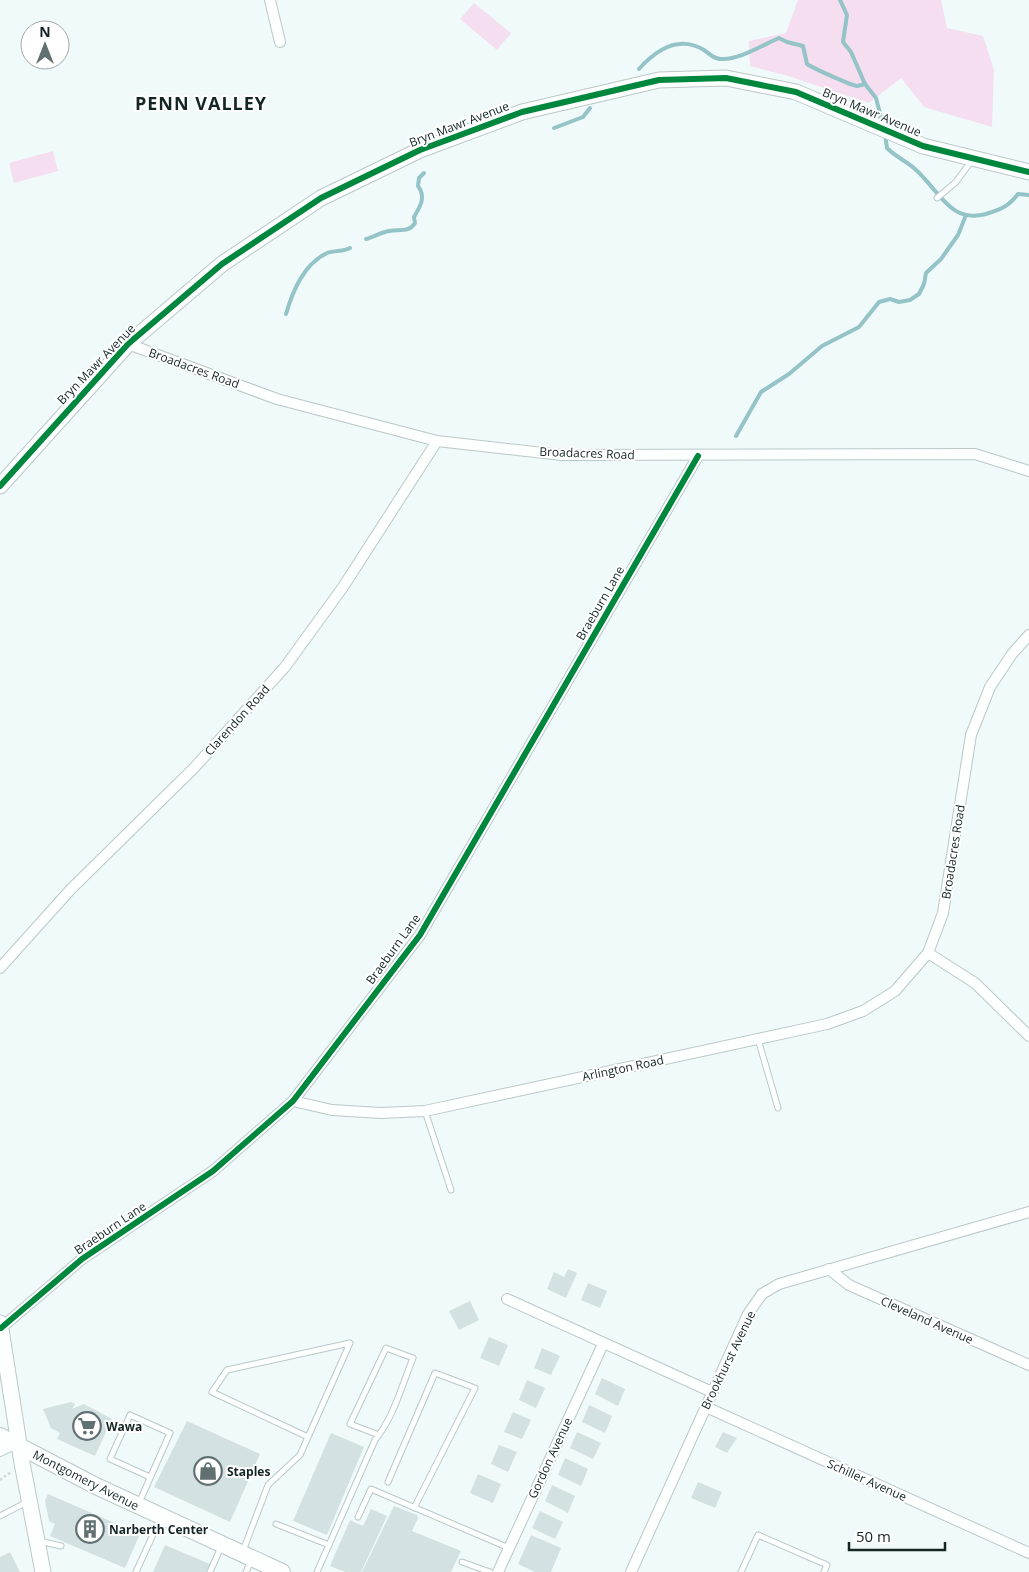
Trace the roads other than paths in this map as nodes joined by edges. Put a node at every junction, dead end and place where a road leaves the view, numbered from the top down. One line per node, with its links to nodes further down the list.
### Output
1 (270, 0): 2 (street)
2 (280, 42)
3 (973, 158): 4 (street, Bryn Mawr Avenue); 5 (lane); 6 (street, Bryn Mawr Avenue)
4 (1029, 172)
5 (937, 198)
6 (128, 344): 7 (street, Broadacres Road); 10 (street, Bryn Mawr Avenue)
7 (437, 441): 8 (street, Broadacres Road); 13 (street, Clarendon Road)
8 (698, 456): 9 (street, Broadacres Road); 16 (street, Braeburn Lane)
9 (1029, 471)
10 (0, 486)
11 (1029, 635): 12 (street, Broadacres Road)
12 (928, 953): 14 (street); 15 (street, Arlington Road)
13 (0, 968)
14 (1029, 1036)
15 (758, 1039): 17 (lane); 18 (street, Arlington Road)
16 (293, 1101): 18 (street, Arlington Road); 23 (street, Braeburn Lane)
17 (778, 1108)
18 (425, 1111): 19 (lane)
19 (451, 1190)
20 (1029, 1212): 21 (street, Brookhurst Avenue)
21 (829, 1269): 25 (street, Cleveland Avenue); 26 (street, Brookhurst Avenue)
22 (507, 1299): 24 (street)
23 (0, 1325): 30 (street)
24 (603, 1344): 26 (street); 44 (street, Gordon Avenue)
25 (1029, 1365)
26 (712, 1392): 27 (street, Brookhurst Avenue)
27 (706, 1407): 45 (street, Schiller Avenue); 55 (street, Brookhurst Avenue)
28 (379, 1435): 28 (lane); 42 (lane)
29 (308, 1437): 29 (lane); 46 (lane)
30 (8, 1444): 33 (street); 34 (main road, Montgomery Avenue)
31 (150, 1477): 31 (lane); 34 (lane)
32 (388, 1482): 35 (lane)
33 (29, 1501): 36 (lane); 40 (street)
34 (137, 1506): 37 (main road, Montgomery Avenue)
35 (414, 1508): 38 (lane); 44 (lane)
36 (0, 1516)
37 (161, 1517): 41 (main road, Montgomery Avenue); 50 (lane)
38 (358, 1517)
39 (276, 1524): 42 (lane)
40 (36, 1540): 43 (lane); 49 (street)
41 (222, 1545): 46 (main road, Montgomery Avenue); 51 (lane)
42 (329, 1545): 52 (lane)
43 (61, 1546)
44 (509, 1548): 54 (street, Gordon Avenue)
45 (1029, 1553)
46 (246, 1561): 48 (main road, Montgomery Avenue)
47 (462, 1562): 53 (lane)
48 (276, 1571)
49 (43, 1572)
50 (136, 1572)
51 (210, 1572)
52 (317, 1572)
53 (490, 1572)
54 (498, 1572)
55 (631, 1572)
56 (740, 1572): 57 (lane)
57 (824, 1572)

